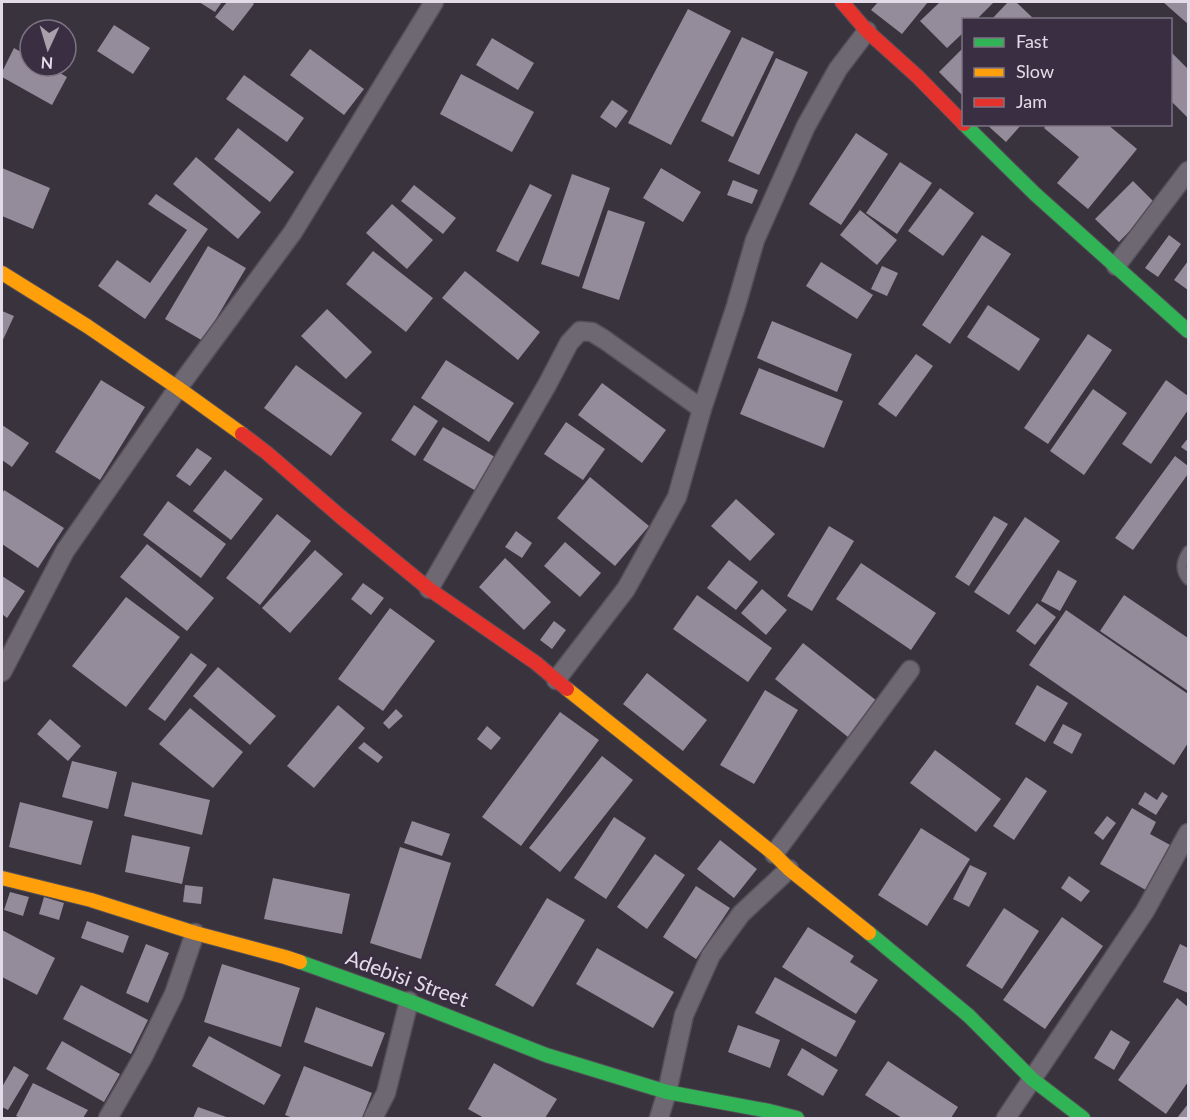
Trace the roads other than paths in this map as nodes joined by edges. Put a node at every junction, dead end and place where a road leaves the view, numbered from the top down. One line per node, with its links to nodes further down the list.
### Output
1 (434, 2): 10 (street)
2 (842, 2): 3 (street)
3 (867, 31): 4 (street); 11 (street)
4 (962, 122)
5 (966, 126): 7 (street)
6 (1188, 171): 7 (street)
7 (1116, 266): 9 (street)
8 (2, 273): 10 (street)
9 (1188, 331)
10 (178, 388): 14 (street); 16 (street)
11 (702, 409): 14 (street); 17 (street)
12 (1188, 550): 13 (lane)
13 (1188, 580)
14 (429, 589): 17 (street)
15 (910, 670): 19 (street)
16 (2, 672)
17 (556, 680): 19 (street)
18 (1188, 833): 24 (street)
19 (774, 854): 20 (street)
20 (789, 869): 24 (street); 25 (street)
21 (2, 878): 22 (street, Adebisi Street)
22 (195, 933): 23 (street, Adebisi Street); 26 (street)
23 (409, 1001): 25 (street, Adebisi Street); 27 (street)
24 (1032, 1079): 30 (street); 31 (street)
25 (667, 1092): 28 (street); 29 (street, Adebisi Street)
26 (108, 1119)
27 (373, 1119)
28 (659, 1119)
29 (797, 1119)
30 (1005, 1119)
31 (1083, 1119)

